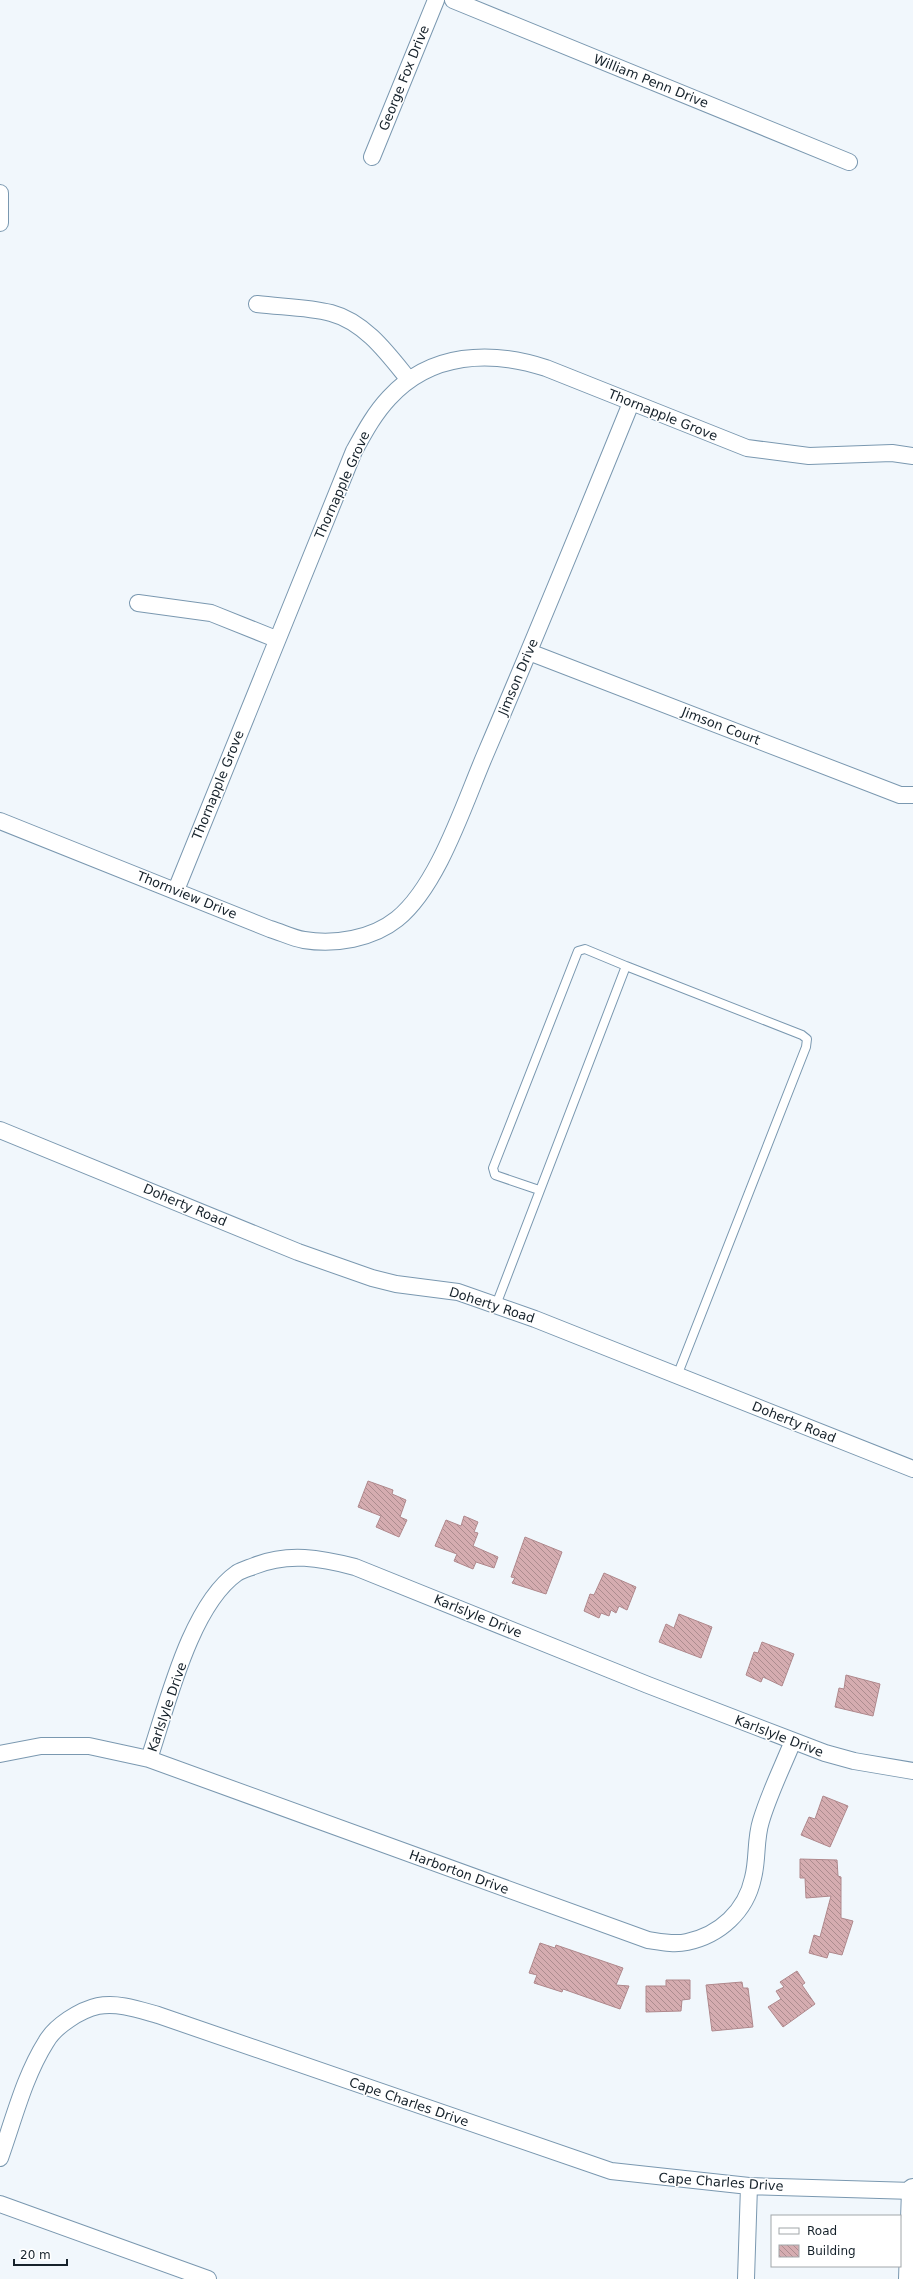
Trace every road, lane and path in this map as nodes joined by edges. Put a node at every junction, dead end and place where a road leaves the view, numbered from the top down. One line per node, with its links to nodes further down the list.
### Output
1 (436, 0): 3 (street, George Fox Drive)
2 (453, 0): 4 (street, William Penn Drive)
3 (372, 157)
4 (849, 162)
5 (0, 193): 6 (street)
6 (0, 223)
7 (257, 304): 8 (street)
8 (409, 380): 9 (street, Thornapple Grove); 12 (street, Thornapple Grove)
9 (631, 403): 10 (street, Thornapple Grove); 13 (street, Jimson Drive)
10 (913, 456)
11 (138, 602): 12 (street)
12 (276, 639): 16 (street, Thornapple Grove)
13 (529, 652): 14 (street, Jimson Court); 17 (street, Jimson Drive)
14 (913, 795)
15 (0, 821): 16 (street, Thornview Drive)
16 (176, 890): 17 (street, Thornview Drive)
17 (378, 931)
18 (626, 966): 20 (lane); 20 (lane); 22 (lane)
19 (0, 1130): 21 (street, Doherty Road)
20 (539, 1190): 21 (lane)
21 (496, 1305): 22 (street, Doherty Road)
22 (677, 1376): 23 (street, Doherty Road)
23 (913, 1470)
24 (793, 1742): 26 (street, Karlslyle Drive); 26 (street, Harborton Drive); 27 (street, Karlslyle Drive)
25 (0, 1754): 26 (street, Harborton Drive)
26 (149, 1760)
27 (913, 1771)
28 (0, 2158): 29 (street, Cape Charles Drive)
29 (749, 2186): 30 (street, Cape Charles Drive); 33 (street)
30 (913, 2190): 34 (main road)
31 (0, 2204): 32 (street)
32 (208, 2279)
33 (746, 2279)
34 (910, 2279)

